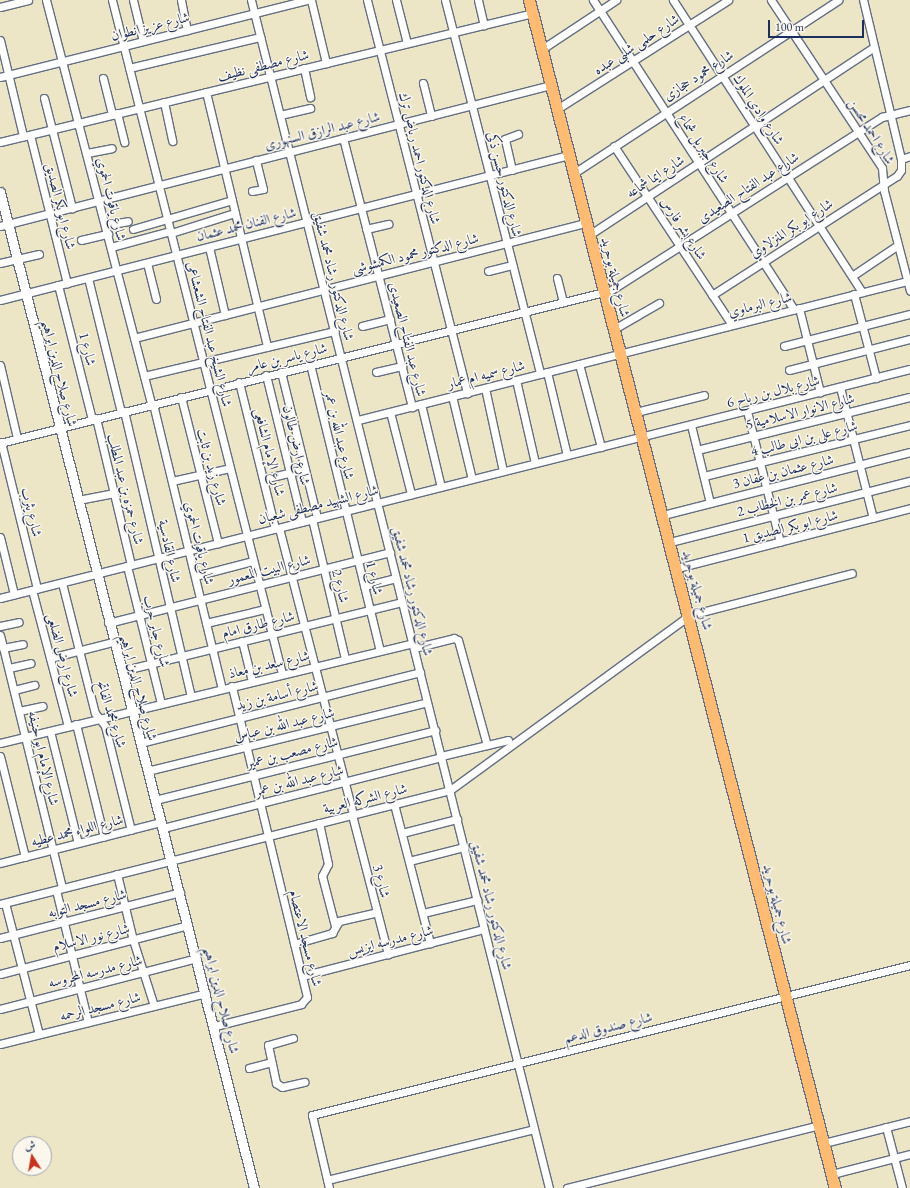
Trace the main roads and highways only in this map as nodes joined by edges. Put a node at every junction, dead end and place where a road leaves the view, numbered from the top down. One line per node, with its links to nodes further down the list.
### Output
1 (529, 0): 2 (main road, شارع جميلة بوحريد)
2 (835, 1188)

